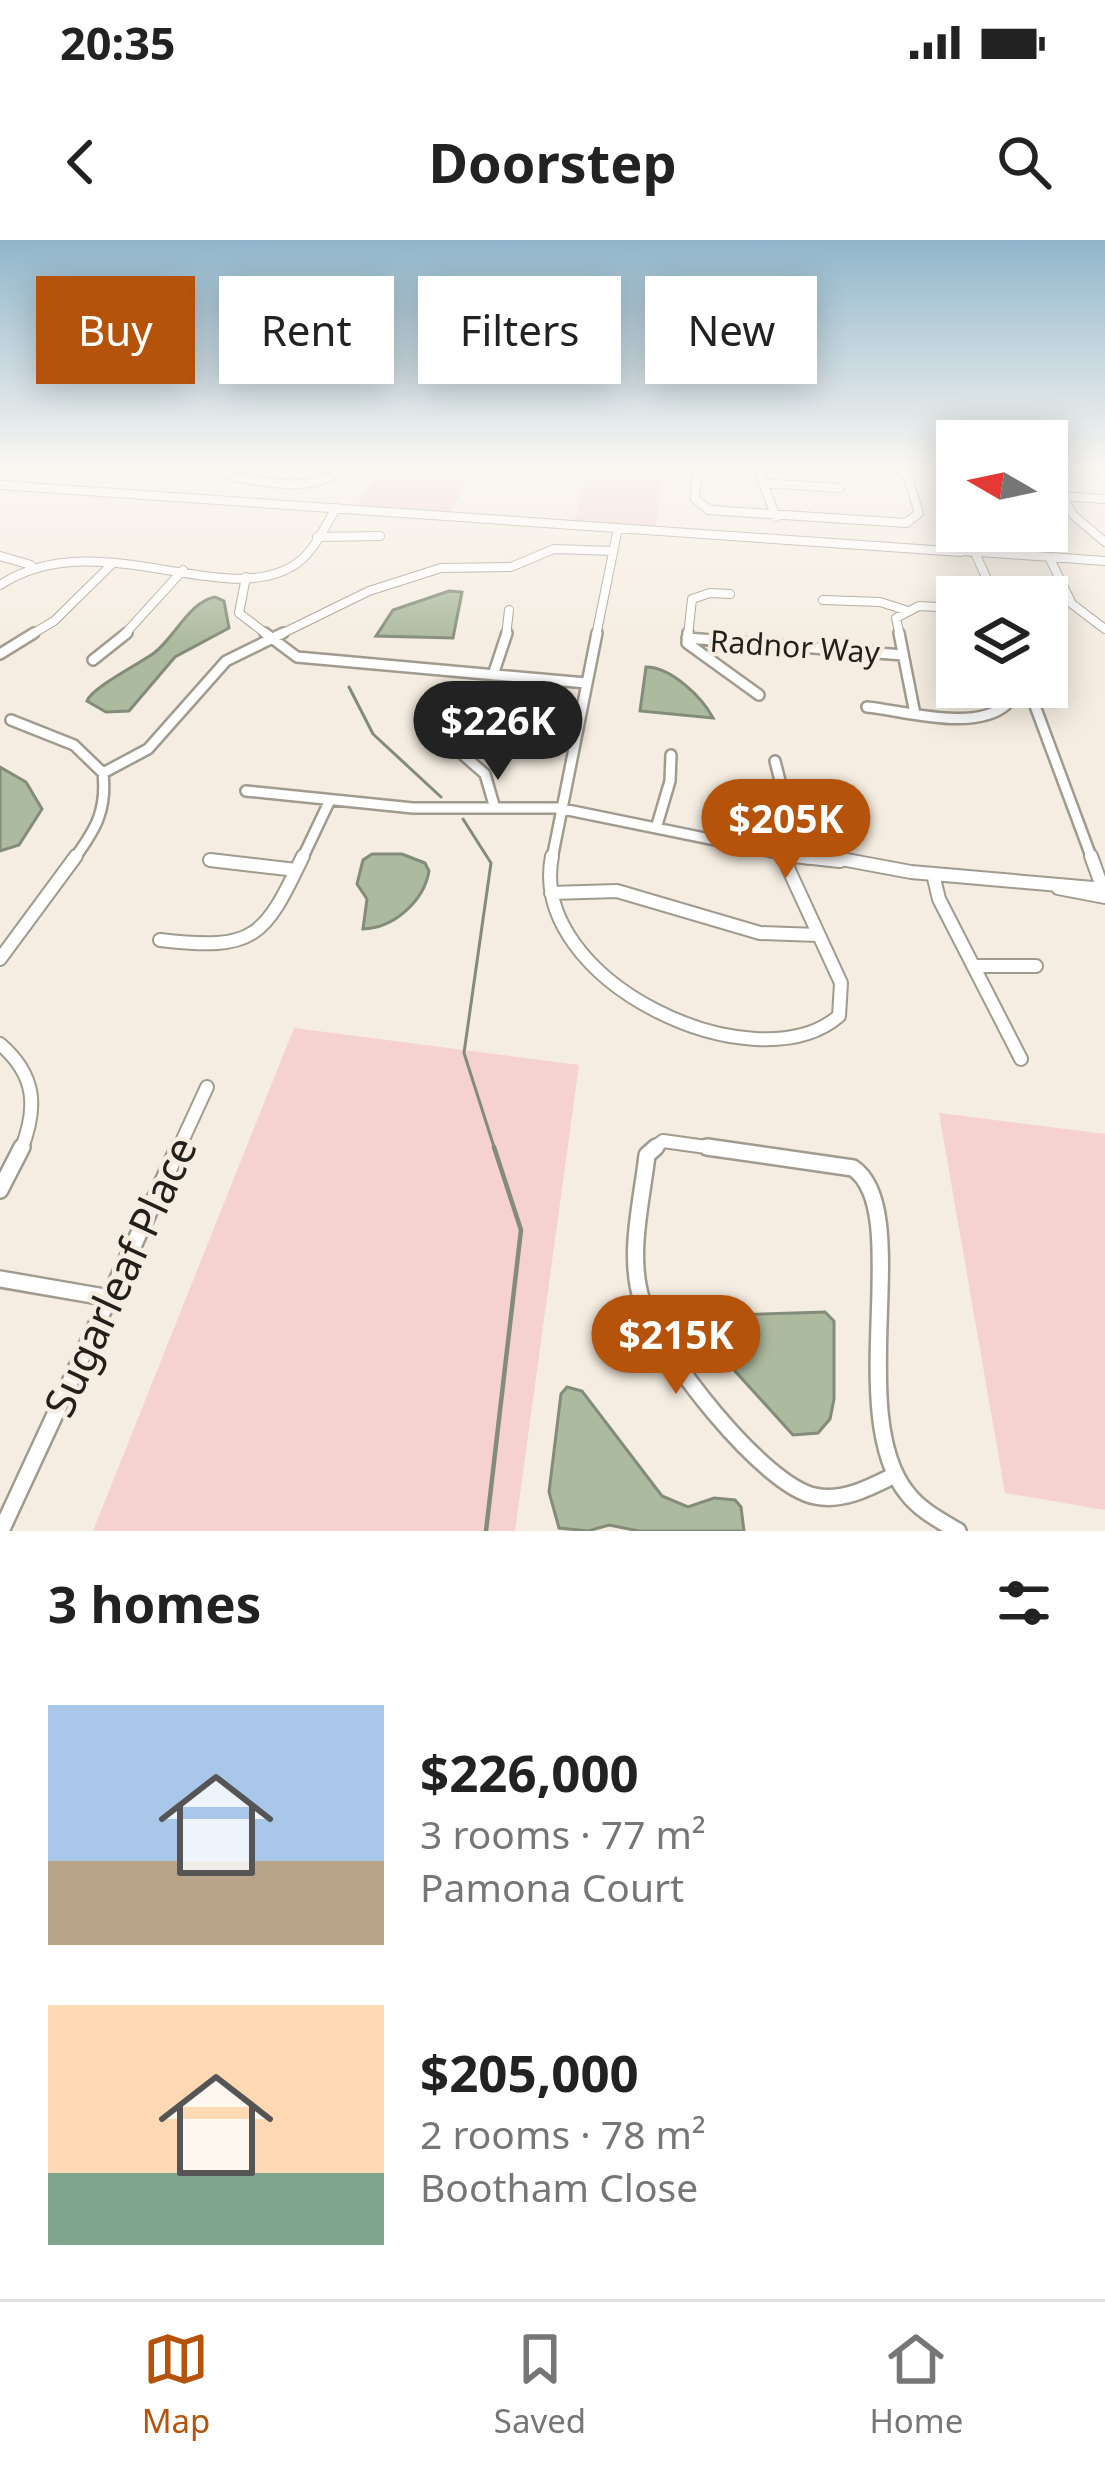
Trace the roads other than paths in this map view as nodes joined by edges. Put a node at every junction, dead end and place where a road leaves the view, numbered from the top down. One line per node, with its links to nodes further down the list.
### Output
1 (325, 525): 6 (street)
2 (579, 525): 4 (street)
3 (842, 525): 7 (street)
4 (618, 528): 7 (street); 9 (street)
5 (380, 536): 6 (street)
6 (317, 537): 20 (street)
7 (844, 543): 8 (street)
8 (936, 548)
9 (613, 551): 29 (street); 34 (street)
10 (966, 552): 18 (street)
11 (978, 552): 13 (street); 19 (street)
12 (0, 556): 15 (street)
13 (1048, 557): 14 (street); 27 (street)
14 (1105, 561)
15 (31, 565): 16 (street); 21 (street)
16 (111, 565): 17 (street); 30 (street)
17 (183, 570): 20 (street); 32 (street)
18 (986, 576)
19 (987, 576)
20 (246, 577): 29 (street)
21 (0, 585)
22 (730, 594): 28 (street)
23 (823, 600): 26 (street)
24 (936, 609): 26 (street)
25 (509, 610): 33 (street)
26 (904, 610): 31 (street)
27 (1105, 629)
28 (687, 638): 31 (street, Radnor Way); 35 (street)
29 (271, 641): 33 (street); 44 (street)
30 (0, 654)
31 (903, 655): 39 (street)
32 (93, 660)
33 (493, 675): 34 (street)
34 (586, 683): 48 (street)
35 (759, 695)
36 (867, 707): 39 (street)
37 (1002, 708): 39 (street)
38 (1036, 708): 54 (street)
39 (915, 714)
40 (11, 720): 44 (street)
41 (438, 733): 47 (street)
42 (670, 755): 49 (street)
43 (775, 761): 50 (street)
44 (103, 773): 58 (street)
45 (246, 791): 46 (street)
46 (331, 800): 47 (street); 52 (street)
47 (494, 806): 48 (street)
48 (558, 808): 49 (street); 55 (street)
49 (657, 824): 50 (street)
50 (788, 852): 53 (street); 56 (street)
51 (210, 860): 52 (street)
52 (296, 870): 57 (street)
53 (933, 874): 54 (street); 59 (street)
54 (1104, 892)
55 (550, 893): 56 (street); 56 (street)
56 (818, 935)
57 (160, 940)
58 (0, 959)
59 (973, 966): 60 (street); 62 (street)
60 (1036, 966)
61 (0, 1044): 64 (street)
62 (1021, 1059)
63 (207, 1087): 66 (street, Sugarleaf Place)
64 (0, 1190)
65 (0, 1279): 66 (street)
66 (110, 1298): 68 (street, Sugarleaf Place)
67 (893, 1476): 67 (street); 69 (street)
68 (1, 1531)
69 (958, 1531)

